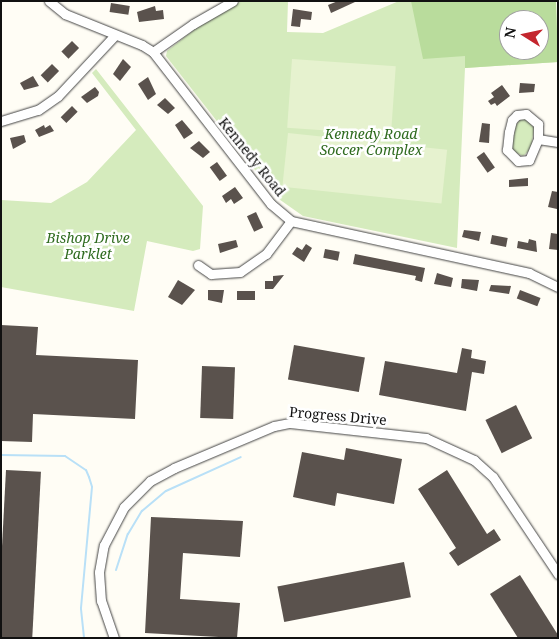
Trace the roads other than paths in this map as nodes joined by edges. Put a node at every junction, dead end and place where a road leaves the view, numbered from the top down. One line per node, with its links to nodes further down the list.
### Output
1 (49, 1): 3 (street, Kennedy Road)
2 (233, 1): 4 (street)
3 (115, 35): 4 (street, Kennedy Road); 5 (street)
4 (153, 52): 8 (street, Kennedy Road)
5 (1, 121)
6 (538, 139): 6 (street); 7 (street)
7 (558, 142)
8 (291, 221): 9 (street); 10 (street, Kennedy Road)
9 (198, 265)
10 (558, 287)
11 (558, 574): 12 (street, Progress Drive)
12 (114, 638)

